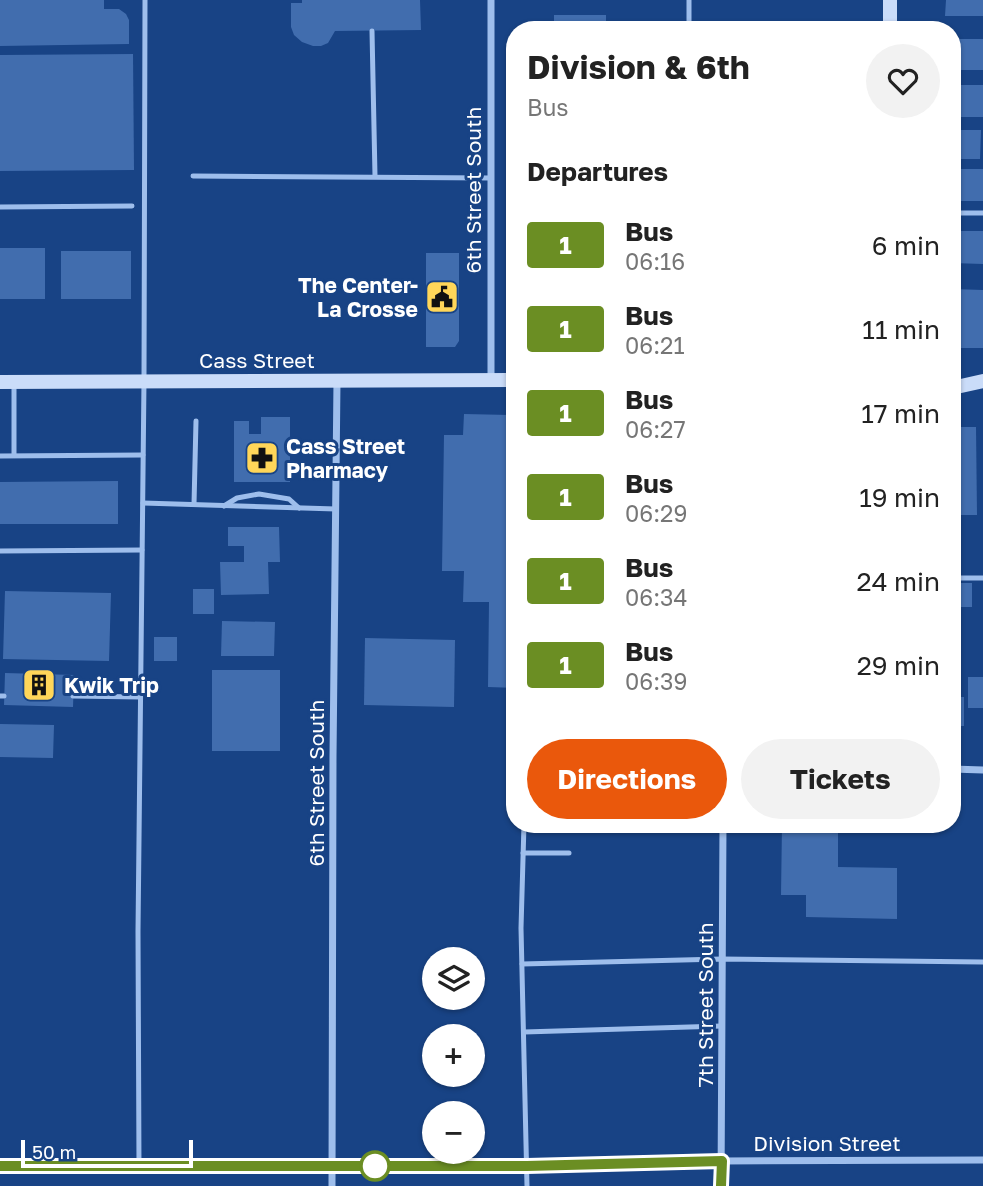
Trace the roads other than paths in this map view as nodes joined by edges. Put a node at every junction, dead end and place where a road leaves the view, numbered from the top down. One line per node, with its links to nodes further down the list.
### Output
1 (145, 0): 18 (lane)
2 (491, 0): 10 (street, 6th Street South)
3 (689, 0): 5 (lane)
4 (890, 0): 6 (main road)
5 (689, 21)
6 (890, 21)
7 (372, 31): 9 (lane)
8 (193, 176): 9 (lane)
9 (375, 176): 10 (lane)
10 (491, 178): 16 (street, 6th Street South)
11 (132, 206): 12 (lane)
12 (0, 207)
13 (961, 213): 14 (lane)
14 (983, 213)
15 (961, 377): 21 (main road)
16 (491, 380): 17 (main road, Cass Street); 19 (main road, Cass Street)
17 (506, 380)
18 (144, 381): 19 (main road, Cass Street); 20 (main road, Cass Street); 25 (lane)
19 (337, 381): 30 (street, 6th Street South)
20 (7, 382): 24 (lane)
21 (961, 386)
22 (197, 421): 27 (lane)
23 (0, 456): 24 (lane)
24 (14, 456): 25 (lane)
25 (143, 456): 26 (lane)
26 (143, 503): 27 (lane); 31 (lane)
27 (194, 505): 28 (lane)
28 (225, 506): 29 (lane); 29 (lane)
29 (299, 508): 30 (lane)
30 (336, 509): 52 (street, 6th Street South)
31 (142, 550): 32 (lane); 36 (lane)
32 (0, 551)
33 (961, 578): 34 (lane)
34 (983, 578)
35 (73, 696): 36 (lane)
36 (141, 697): 51 (lane)
37 (961, 769): 38 (street)
38 (983, 769)
39 (524, 833): 41 (lane)
40 (723, 833): 43 (street, 7th Street South)
41 (523, 853): 42 (lane); 45 (lane)
42 (569, 853)
43 (722, 959): 44 (lane); 45 (lane); 46 (street, 7th Street South)
44 (983, 962)
45 (522, 964): 47 (lane)
46 (722, 1026): 47 (lane); 49 (street, 7th Street South)
47 (524, 1032): 53 (lane)
48 (983, 1160): 49 (street, Division Street)
49 (722, 1161): 53 (street, Division Street); 56 (street, 7th Street South)
50 (0, 1166): 51 (street, Division Street)
51 (138, 1166): 52 (street, Division Street)
52 (332, 1166): 53 (street, Division Street); 54 (street, 6th Street South)
53 (527, 1166): 55 (lane)
54 (332, 1186)
55 (527, 1186)
56 (721, 1186)

